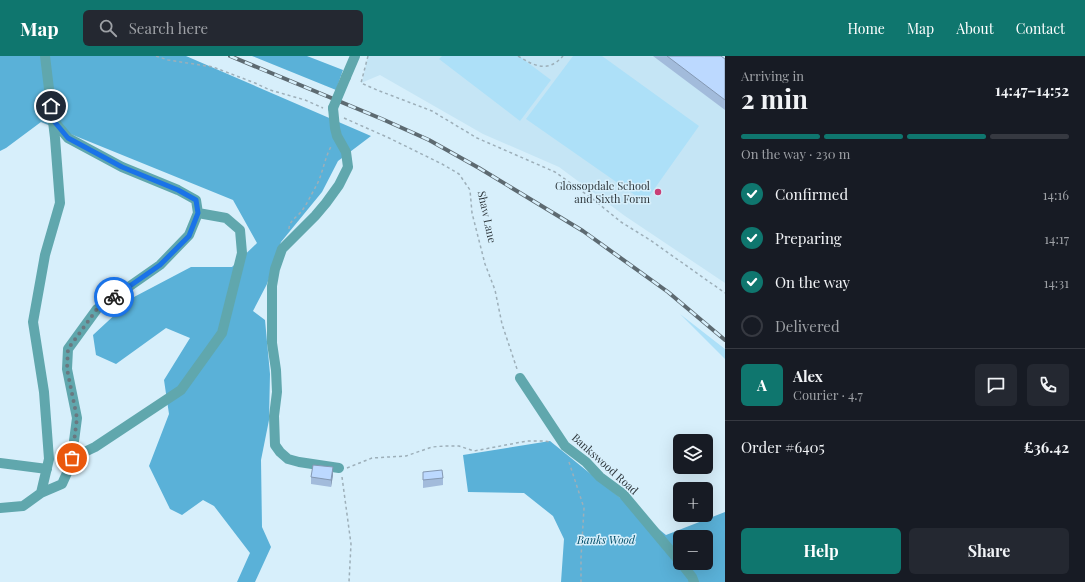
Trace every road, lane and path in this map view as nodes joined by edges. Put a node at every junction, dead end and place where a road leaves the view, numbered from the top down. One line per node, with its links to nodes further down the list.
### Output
1 (45, 56): 8 (street)
2 (156, 56): 7 (path, Shaw Lane)
3 (355, 56): 7 (street, bridge)
4 (368, 56): 12 (path)
5 (518, 56): 6 (path)
6 (563, 56)
7 (333, 111): 9 (street); 13 (path, Shaw Lane)
8 (53, 120): 10 (street); 18 (street)
9 (340, 140): 11 (path); 11 (street)
10 (198, 213): 15 (street); 15 (street)
11 (293, 237): 17 (street)
12 (725, 293)
13 (520, 378): 14 (street, Bankswood Road)
14 (565, 446): 17 (path); 21 (street, Bankswood Road); 24 (path)
15 (72, 458): 19 (street)
16 (0, 463): 18 (street)
17 (339, 468): 23 (path)
18 (47, 469): 19 (street)
19 (41, 493): 20 (street)
20 (0, 508)
21 (673, 555)
22 (686, 570): 25 (street, Bankswood Road)
23 (349, 582)
24 (581, 582)
25 (694, 582)

